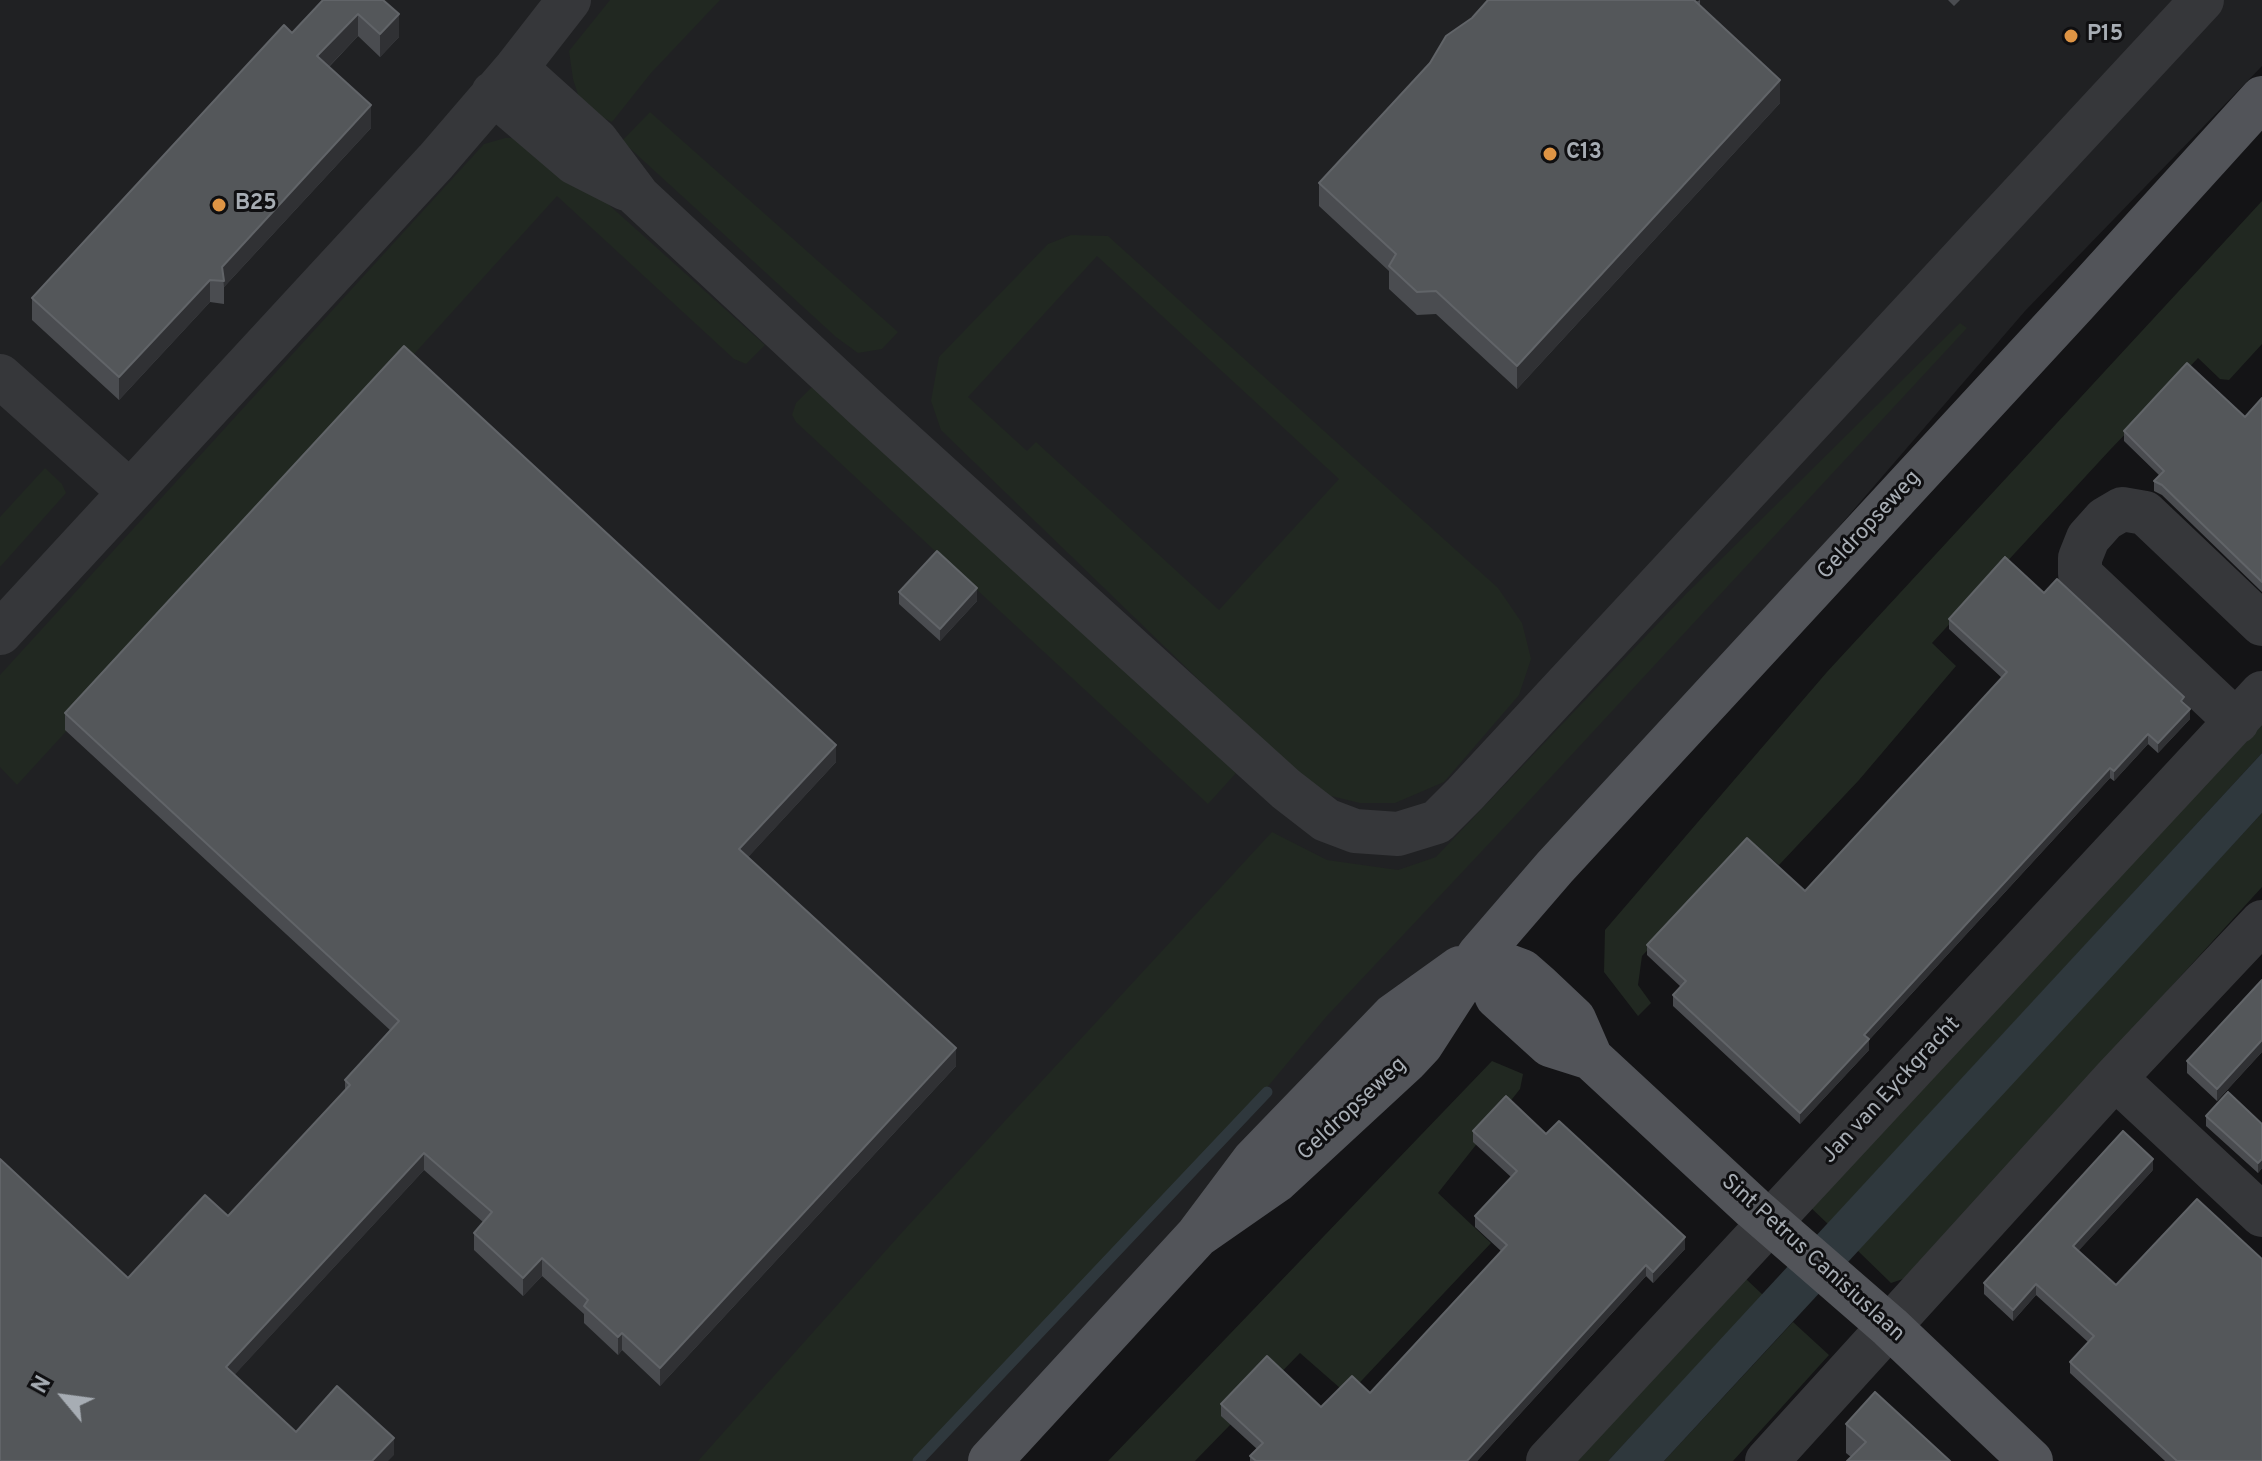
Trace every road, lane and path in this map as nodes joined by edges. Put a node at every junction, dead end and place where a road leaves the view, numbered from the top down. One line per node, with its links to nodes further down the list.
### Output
1 (569, 0): 3 (street)
2 (2202, 0): 3 (street)
3 (505, 80): 6 (street)
4 (2262, 98): 11 (main road, Geldropseweg)
5 (0, 376): 6 (street)
6 (130, 492): 8 (street)
7 (2262, 624): 9 (street, Jan van Eyckgracht)
8 (0, 633)
9 (2249, 708): 14 (street, Jan van Eyckgracht)
10 (2262, 922): 12 (street)
11 (1479, 955): 14 (main road, Sint Petrus Canisiuslaan); 16 (main road, Geldropseweg)
12 (2115, 1078): 13 (street); 15 (street)
13 (2262, 1215)
14 (1781, 1231): 15 (main road, Sint Petrus Canisiuslaan); 17 (street, Jan van Eyckgracht)
15 (1890, 1327): 18 (street); 19 (main road, Sint Petrus Canisiuslaan)
16 (990, 1461)
17 (1548, 1461)
18 (1767, 1461)
19 (2031, 1461)

